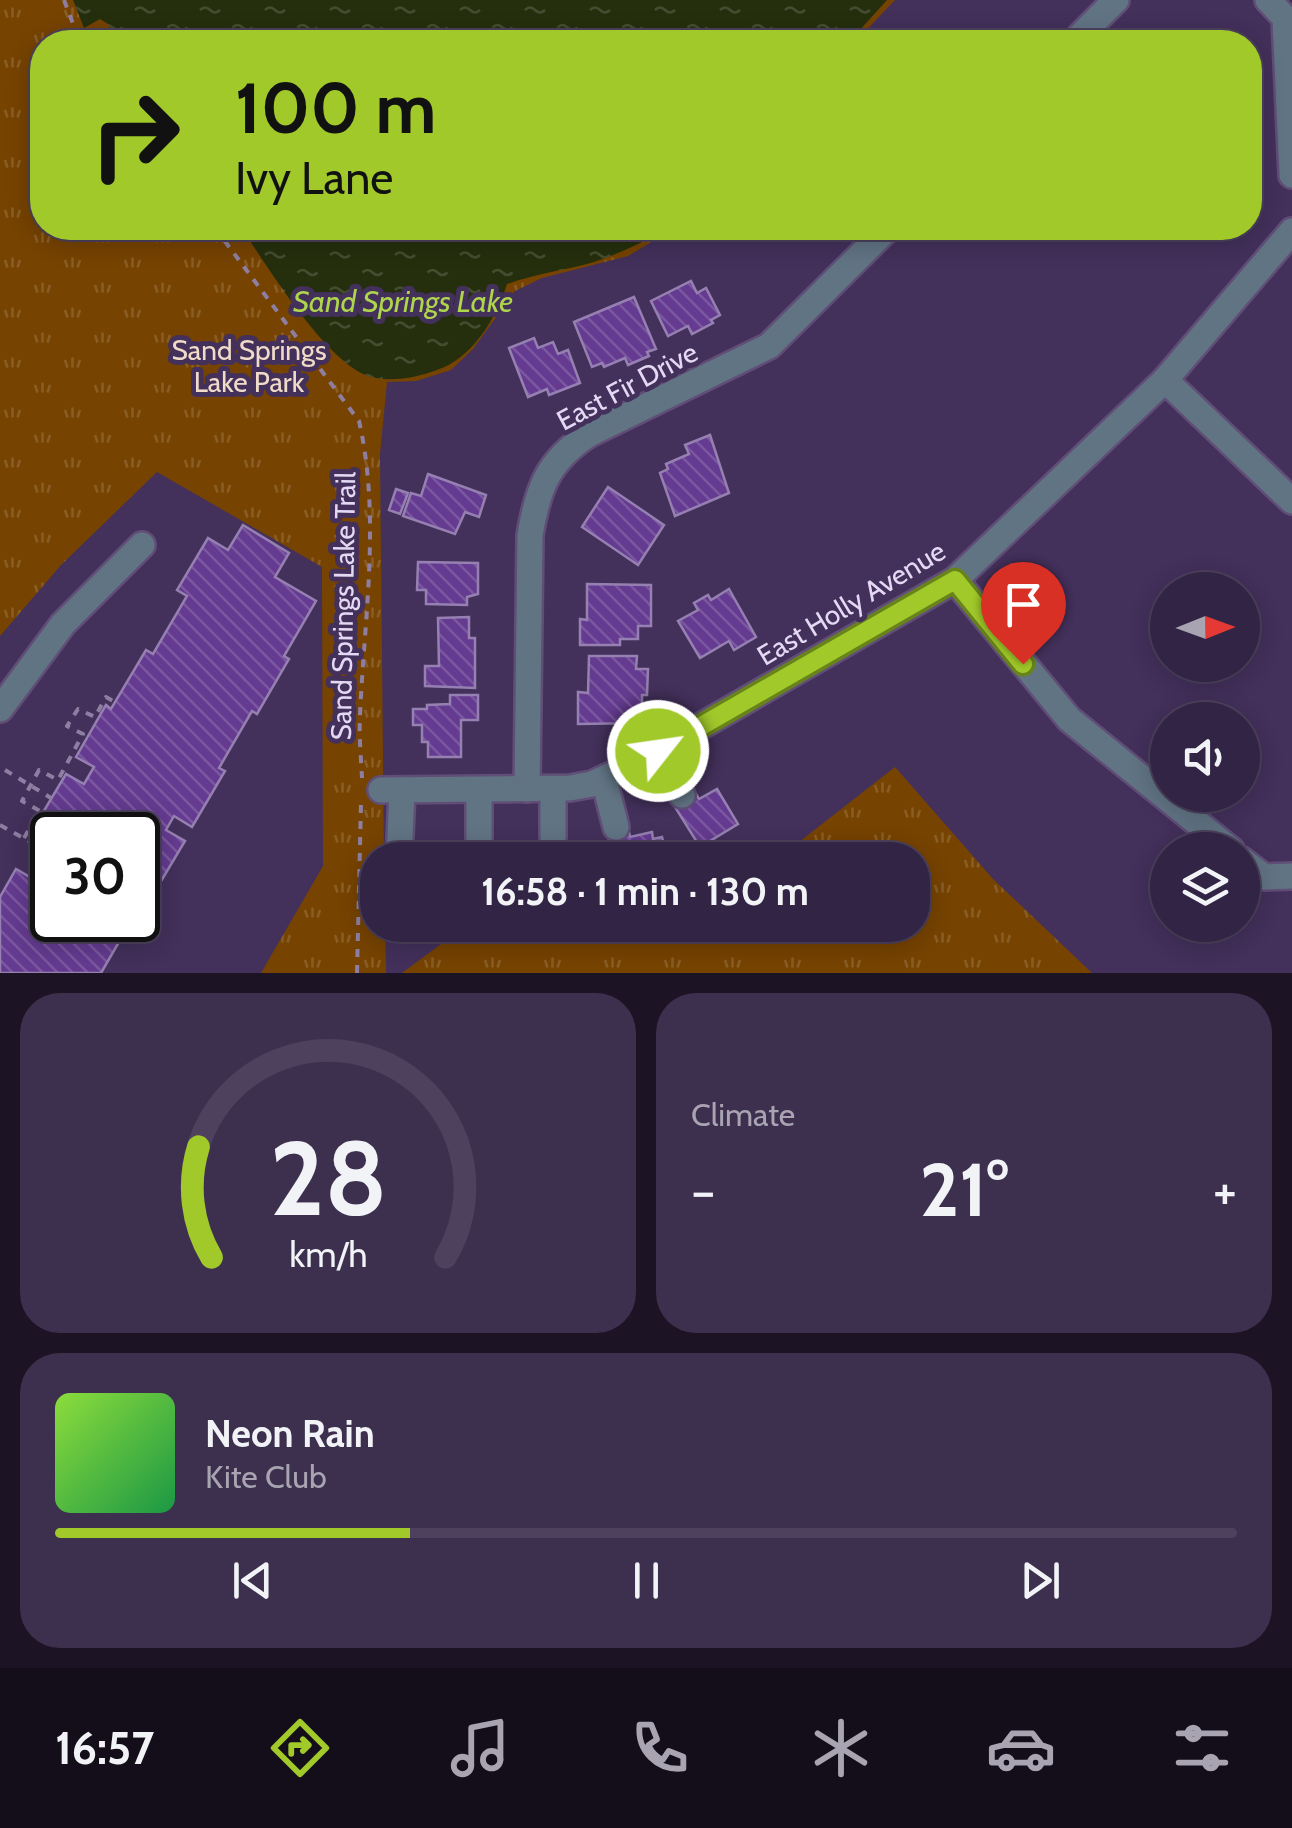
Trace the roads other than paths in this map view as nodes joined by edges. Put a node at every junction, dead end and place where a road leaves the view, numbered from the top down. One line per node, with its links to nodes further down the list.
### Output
1 (1116, 0): 3 (street)
2 (1268, 0): 4 (street)
3 (1086, 30)
4 (1292, 175)
5 (1292, 231): 7 (street, East Holly Avenue)
6 (876, 240): 14 (street, East Fir Drive)
7 (1165, 380): 8 (street); 10 (street, East Holly Avenue)
8 (1292, 500)
9 (142, 545): 11 (street)
10 (955, 580): 12 (street, East Holly Avenue); 18 (street)
11 (0, 709)
12 (658, 751): 13 (street, East Holly Avenue); 16 (street)
13 (604, 779): 14 (street, East Holly Avenue); 17 (street)
14 (540, 789): 15 (street, East Holly Avenue); 19 (street, East Fir Drive)
15 (479, 790): 20 (street); 21 (street, East Holly Avenue)
16 (682, 794)
17 (616, 827)
18 (1209, 832)
19 (553, 837)
20 (479, 839)
21 (398, 842)
22 (1260, 874): 23 (street)
23 (1292, 876)

